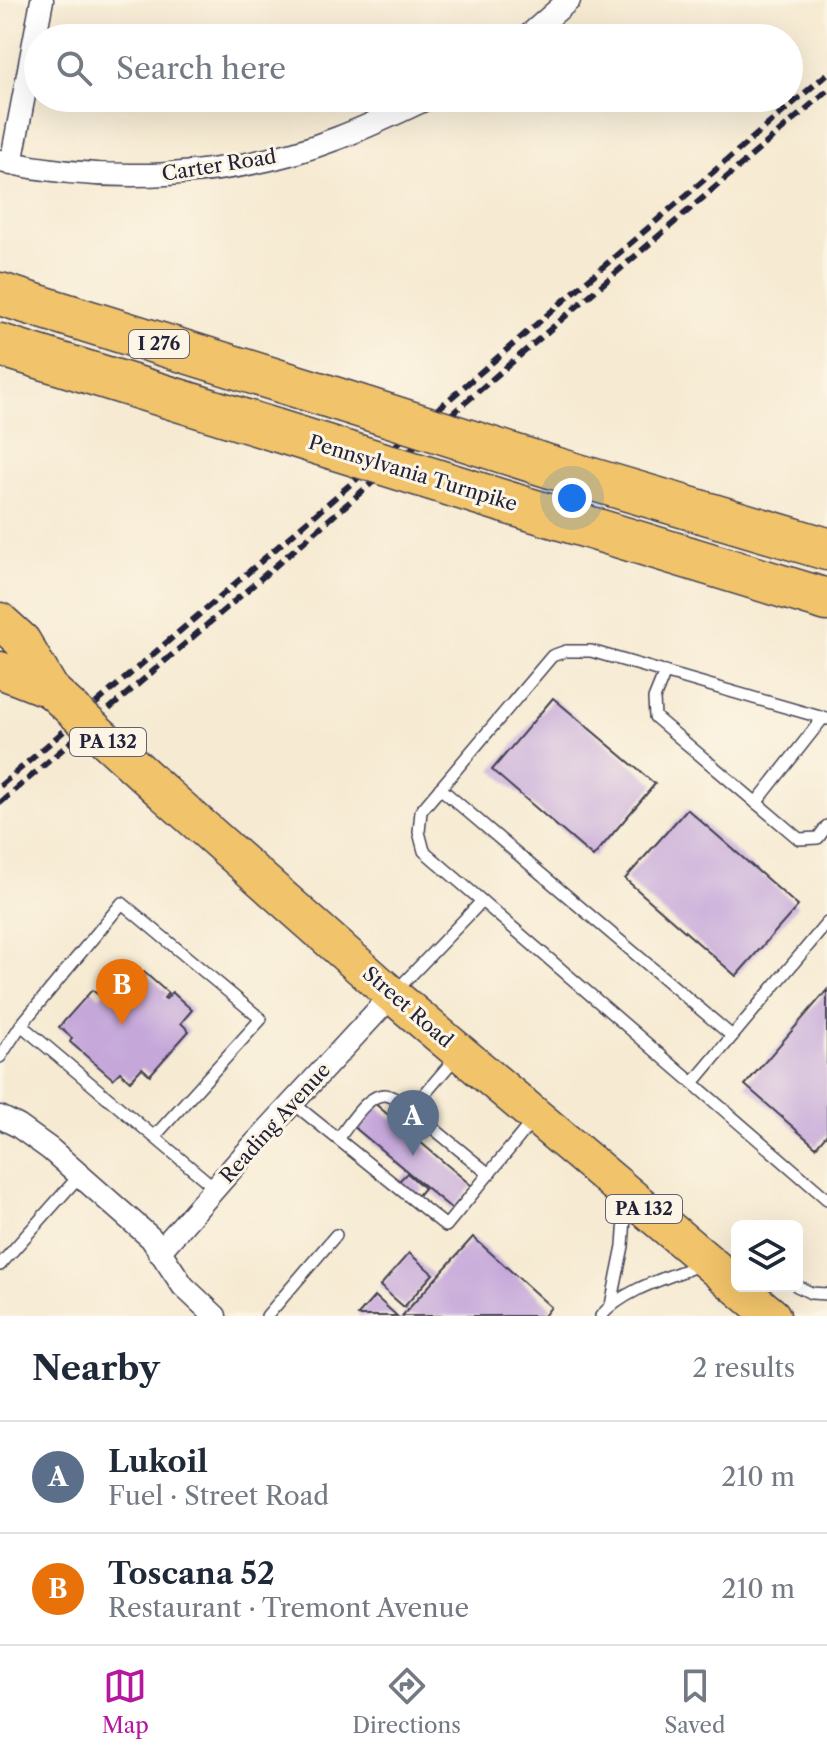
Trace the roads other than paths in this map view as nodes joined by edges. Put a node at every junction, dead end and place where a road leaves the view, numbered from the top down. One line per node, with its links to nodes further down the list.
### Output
1 (42, 0): 3 (street)
2 (569, 0): 4 (street)
3 (37, 24)
4 (542, 24)
5 (24, 81): 7 (street)
6 (400, 112): 7 (street, Carter Road)
7 (6, 162)
8 (0, 294): 10 (highway, I 276, bridge)
9 (0, 345): 11 (highway, Pennsylvania Turnpike / I 276, bridge)
10 (827, 549)
11 (827, 600)
12 (0, 621): 15 (main road, Street Road / PA 132)
13 (0, 670): 15 (main road, Street Road / PA 132)
14 (665, 672): 16 (lane); 17 (lane); 18 (lane)
15 (51, 690): 22 (main road, Street Road / PA 132, bridge)
16 (825, 718): 18 (lane)
17 (440, 788): 20 (lane); 24 (lane)
18 (756, 803): 19 (lane)
19 (827, 826)
20 (482, 901): 22 (lane); 27 (lane)
21 (827, 923): 24 (lane)
22 (392, 995): 25 (main road, Street Road / PA 132); 28 (street, Reading Avenue)
23 (21, 1025): 26 (lane); 32 (lane); 32 (lane)
24 (732, 1036): 27 (lane)
25 (460, 1052): 29 (lane); 31 (main road, Street Road / PA 132)
26 (0, 1057)
27 (693, 1083): 38 (lane)
28 (293, 1103): 33 (lane); 36 (street, Reading Avenue)
29 (411, 1110): 33 (lane); 34 (lane)
30 (0, 1117): 35 (street)
31 (536, 1117): 34 (lane); 37 (main road, Street Road / PA 132)
32 (154, 1137): 36 (lane)
33 (338, 1139): 34 (lane)
34 (489, 1174)
35 (80, 1175): 40 (street); 42 (lane)
36 (215, 1188): 40 (street, Reading Avenue)
37 (627, 1194): 41 (main road, Street Road / PA 132); 45 (lane)
38 (827, 1199)
39 (336, 1235): 47 (lane)
40 (159, 1252): 46 (street)
41 (714, 1261): 45 (lane); 49 (main road, Street Road / PA 132)
42 (0, 1265)
43 (803, 1289): 44 (lane)
44 (827, 1294)
45 (611, 1305): 48 (lane)
46 (215, 1316)
47 (267, 1316)
48 (601, 1316)
49 (772, 1316)

